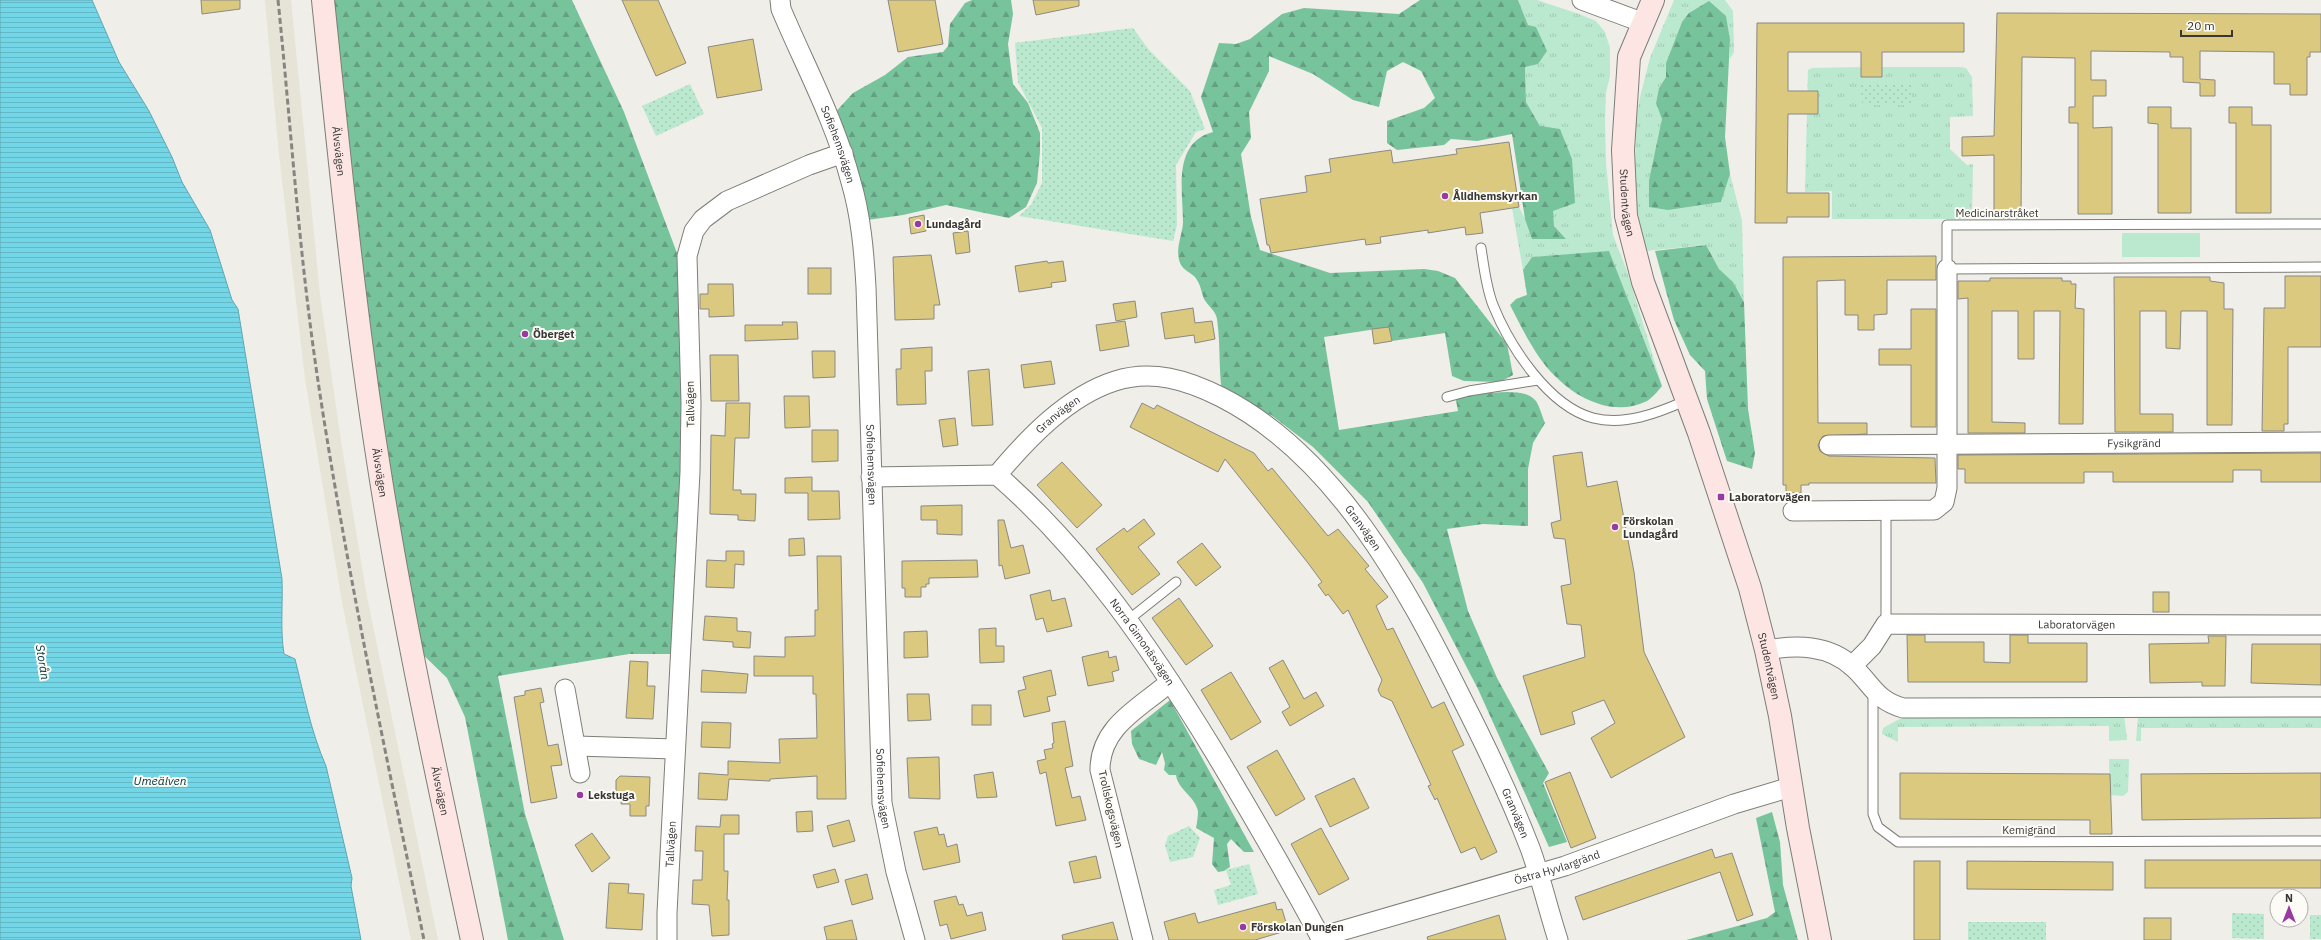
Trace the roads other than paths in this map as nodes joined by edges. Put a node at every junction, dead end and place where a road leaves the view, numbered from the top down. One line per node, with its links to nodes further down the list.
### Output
1 (323, 0): 38 (street, Älvsvägen)
2 (780, 0): 6 (street, Sofiehemsvägen)
3 (1582, 0): 5 (street)
4 (1653, 0): 5 (street, Studentvägen)
5 (1644, 23): 13 (street, Studentvägen)
6 (843, 154): 18 (street, Sofiehemsvägen); 32 (street, Tallvägen)
7 (2321, 224): 10 (lane, Medicinarstråket)
8 (1481, 248): 11 (lane)
9 (2321, 267): 10 (lane)
10 (1947, 269): 15 (street)
11 (1538, 380): 12 (lane); 13 (lane)
12 (1447, 397)
13 (1687, 400): 25 (street, Studentvägen)
14 (2321, 442): 15 (street, Fysikgränd)
15 (1947, 444): 16 (street, Fysikgränd); 20 (street)
16 (1829, 445)
17 (997, 475): 18 (street); 22 (street, Norra Gimonäsvägen); 36 (street, Granvägen)
18 (872, 477): 40 (street, Sofiehemsvägen)
19 (1793, 511): 20 (street)
20 (1886, 511): 23 (lane)
21 (1176, 582): 22 (lane)
22 (1127, 621): 27 (street, Norra Gimonäsvägen)
23 (1886, 624): 24 (street, Laboratorvägen); 26 (street)
24 (2321, 625)
25 (1766, 650): 26 (street); 34 (street, Studentvägen)
26 (1852, 666): 29 (street)
27 (1170, 682): 37 (street, Norra Gimonäsvägen); 41 (street, Trollskogsvägen)
28 (565, 689): 31 (street)
29 (1872, 691): 30 (street); 35 (lane, Kemigränd)
30 (2321, 707)
31 (576, 746): 32 (street); 33 (street)
32 (674, 749): 39 (street, Tallvägen)
33 (580, 773)
34 (1791, 787): 36 (street, Östra Hyvlargränd); 43 (street, Studentvägen)
35 (2321, 841)
36 (1538, 874): 37 (street, Östra Hyvlargränd); 42 (street, Granvägen)
37 (1321, 938)
38 (472, 940)
39 (667, 940)
40 (915, 940)
41 (1143, 940)
42 (1558, 940)
43 (1820, 940)

